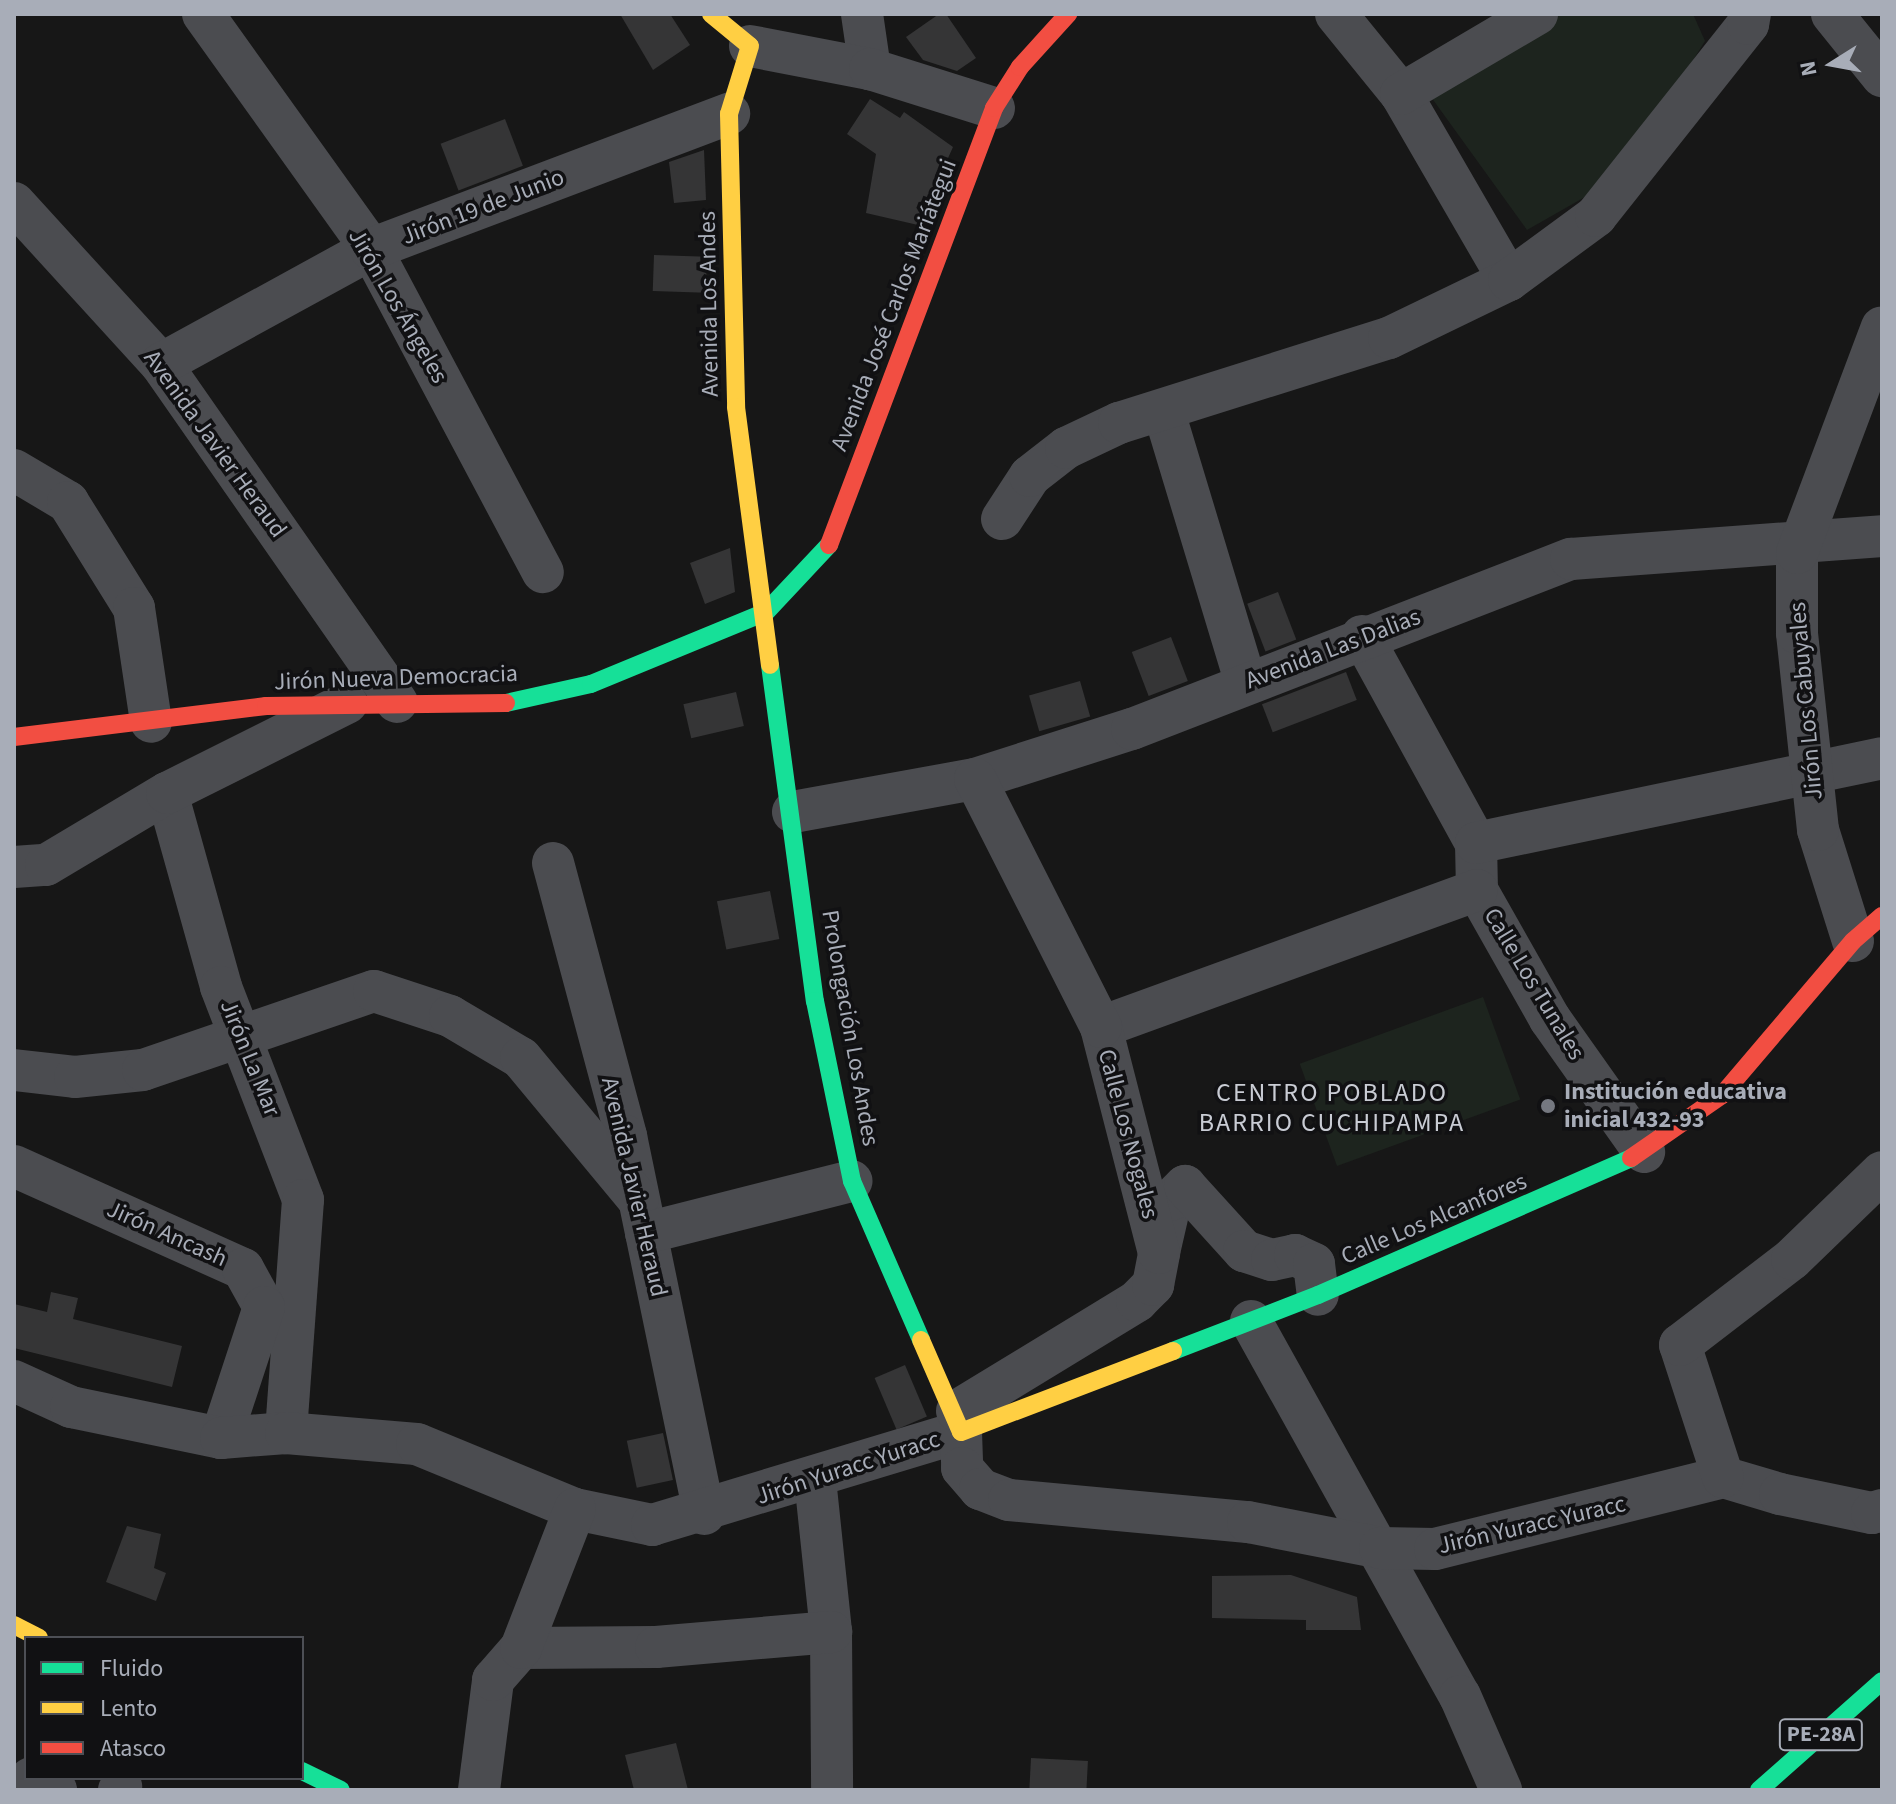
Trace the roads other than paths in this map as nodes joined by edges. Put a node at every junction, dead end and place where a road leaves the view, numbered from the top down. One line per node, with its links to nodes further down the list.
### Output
1 (203, 14): 16 (street, Jirón Los Ángeles)
2 (711, 14): 9 (main road)
3 (862, 14): 10 (street)
4 (1068, 14): 13 (main road, Avenida José Carlos Mariátegui)
5 (1336, 14): 12 (street)
6 (1537, 14): 12 (street)
7 (1750, 14): 17 (street)
8 (1843, 18): 11 (street)
9 (750, 46): 10 (street); 14 (main road, Avenida Los Andes)
10 (870, 69): 13 (street)
11 (1882, 76)
12 (1401, 94): 17 (street)
13 (994, 108): 26 (main road, Avenida José Carlos Mariátegui)
14 (729, 114): 16 (street, Jirón 19 de Junio); 26 (main road, Avenida Los Andes)
15 (14, 203): 19 (street, Avenida Javier Heraud)
16 (371, 249): 19 (street, Jirón 19 de Junio); 25 (street, Jirón Los Ángeles)
17 (1509, 280): 20 (street)
18 (1882, 327): 24 (street, Jirón Los Cabuyales)
19 (161, 364): 29 (street, Avenida Javier Heraud)
20 (1164, 412): 22 (street); 28 (street)
21 (14, 470): 31 (street)
22 (1002, 519)
23 (1882, 536): 24 (street, Avenida Las Dalias)
24 (1802, 538): 27 (street, Avenida Las Dalias); 34 (street, Jirón Los Cabuyales)
25 (543, 572)
26 (766, 612): 29 (main road, Jirón Nueva Democracia); 37 (main road, Prolongación Los Andes)
27 (1362, 636): 28 (street, Avenida Las Dalias); 38 (street, Calle Los Tunales)
28 (1246, 683): 35 (street, Avenida Las Dalias)
29 (397, 702): 30 (main road, Jirón Nueva Democracia)
30 (347, 703): 31 (main road, Jirón Nueva Democracia); 36 (street)
31 (151, 722): 32 (main road, Jirón Nueva Democracia)
32 (14, 737)
33 (1882, 758): 34 (street)
34 (1812, 773): 38 (street); 42 (street, Jirón Los Cabuyales)
35 (975, 779): 37 (street, Avenida Las Dalias); 43 (street, Calle Los Nogales)
36 (167, 793): 40 (street); 44 (street, Jirón La Mar)
37 (793, 812): 49 (main road, Prolongación Los Andes)
38 (1476, 843): 41 (street, Calle Los Tunales)
39 (553, 863): 50 (street, Avenida Javier Heraud)
40 (14, 867)
41 (1477, 890): 43 (street); 46 (street, Calle Los Tunales)
42 (1867, 928): 46 (main road, Calle Los Alcanfores)
43 (1101, 1027): 51 (street, Calle Los Nogales)
44 (243, 1032): 45 (street); 50 (street); 56 (street, Jirón La Mar)
45 (14, 1070)
46 (1644, 1152): 52 (main road, Calle Los Alcanfores)
47 (14, 1166): 57 (street, Jirón Ancash)
48 (1882, 1172): 58 (street)
49 (852, 1181): 50 (street); 55 (main road, Prolongación Los Andes)
50 (642, 1216): 62 (street, Avenida Javier Heraud)
51 (1159, 1253): 52 (street); 55 (street, Calle Los Nogales)
52 (1318, 1295): 53 (main road, Calle Los Alcanfores)
53 (1251, 1321): 55 (main road, Calle Los Alcanfores); 63 (street)
54 (14, 1381): 57 (street, Jirón Yuracc Yuracc)
55 (959, 1422): 59 (street, Jirón Yuracc Yuracc); 63 (street, Jirón Yuracc Yuracc)
56 (286, 1433): 57 (street, Jirón Yuracc Yuracc); 60 (street, Jirón Yuracc Yuracc)
57 (221, 1438)
58 (1723, 1477): 61 (street, Jirón Yuracc Yuracc); 63 (street, Jirón Yuracc Yuracc)
59 (815, 1479): 62 (street, Jirón Yuracc Yuracc); 65 (street)
60 (575, 1509): 62 (street, Jirón Yuracc Yuracc); 67 (street)
61 (1882, 1510)
62 (704, 1514)
63 (1380, 1548): 75 (street)
64 (14, 1625): 66 (main road)
65 (831, 1632): 67 (street); 74 (street)
66 (35, 1636)
67 (521, 1648): 73 (street)
68 (1882, 1681): 76 (main road, PE-28A)
69 (304, 1772): 72 (main road)
70 (34, 1780): 71 (street)
71 (56, 1790)
72 (341, 1790)
73 (479, 1790)
74 (832, 1790)
75 (1501, 1790)
76 (1759, 1790)

